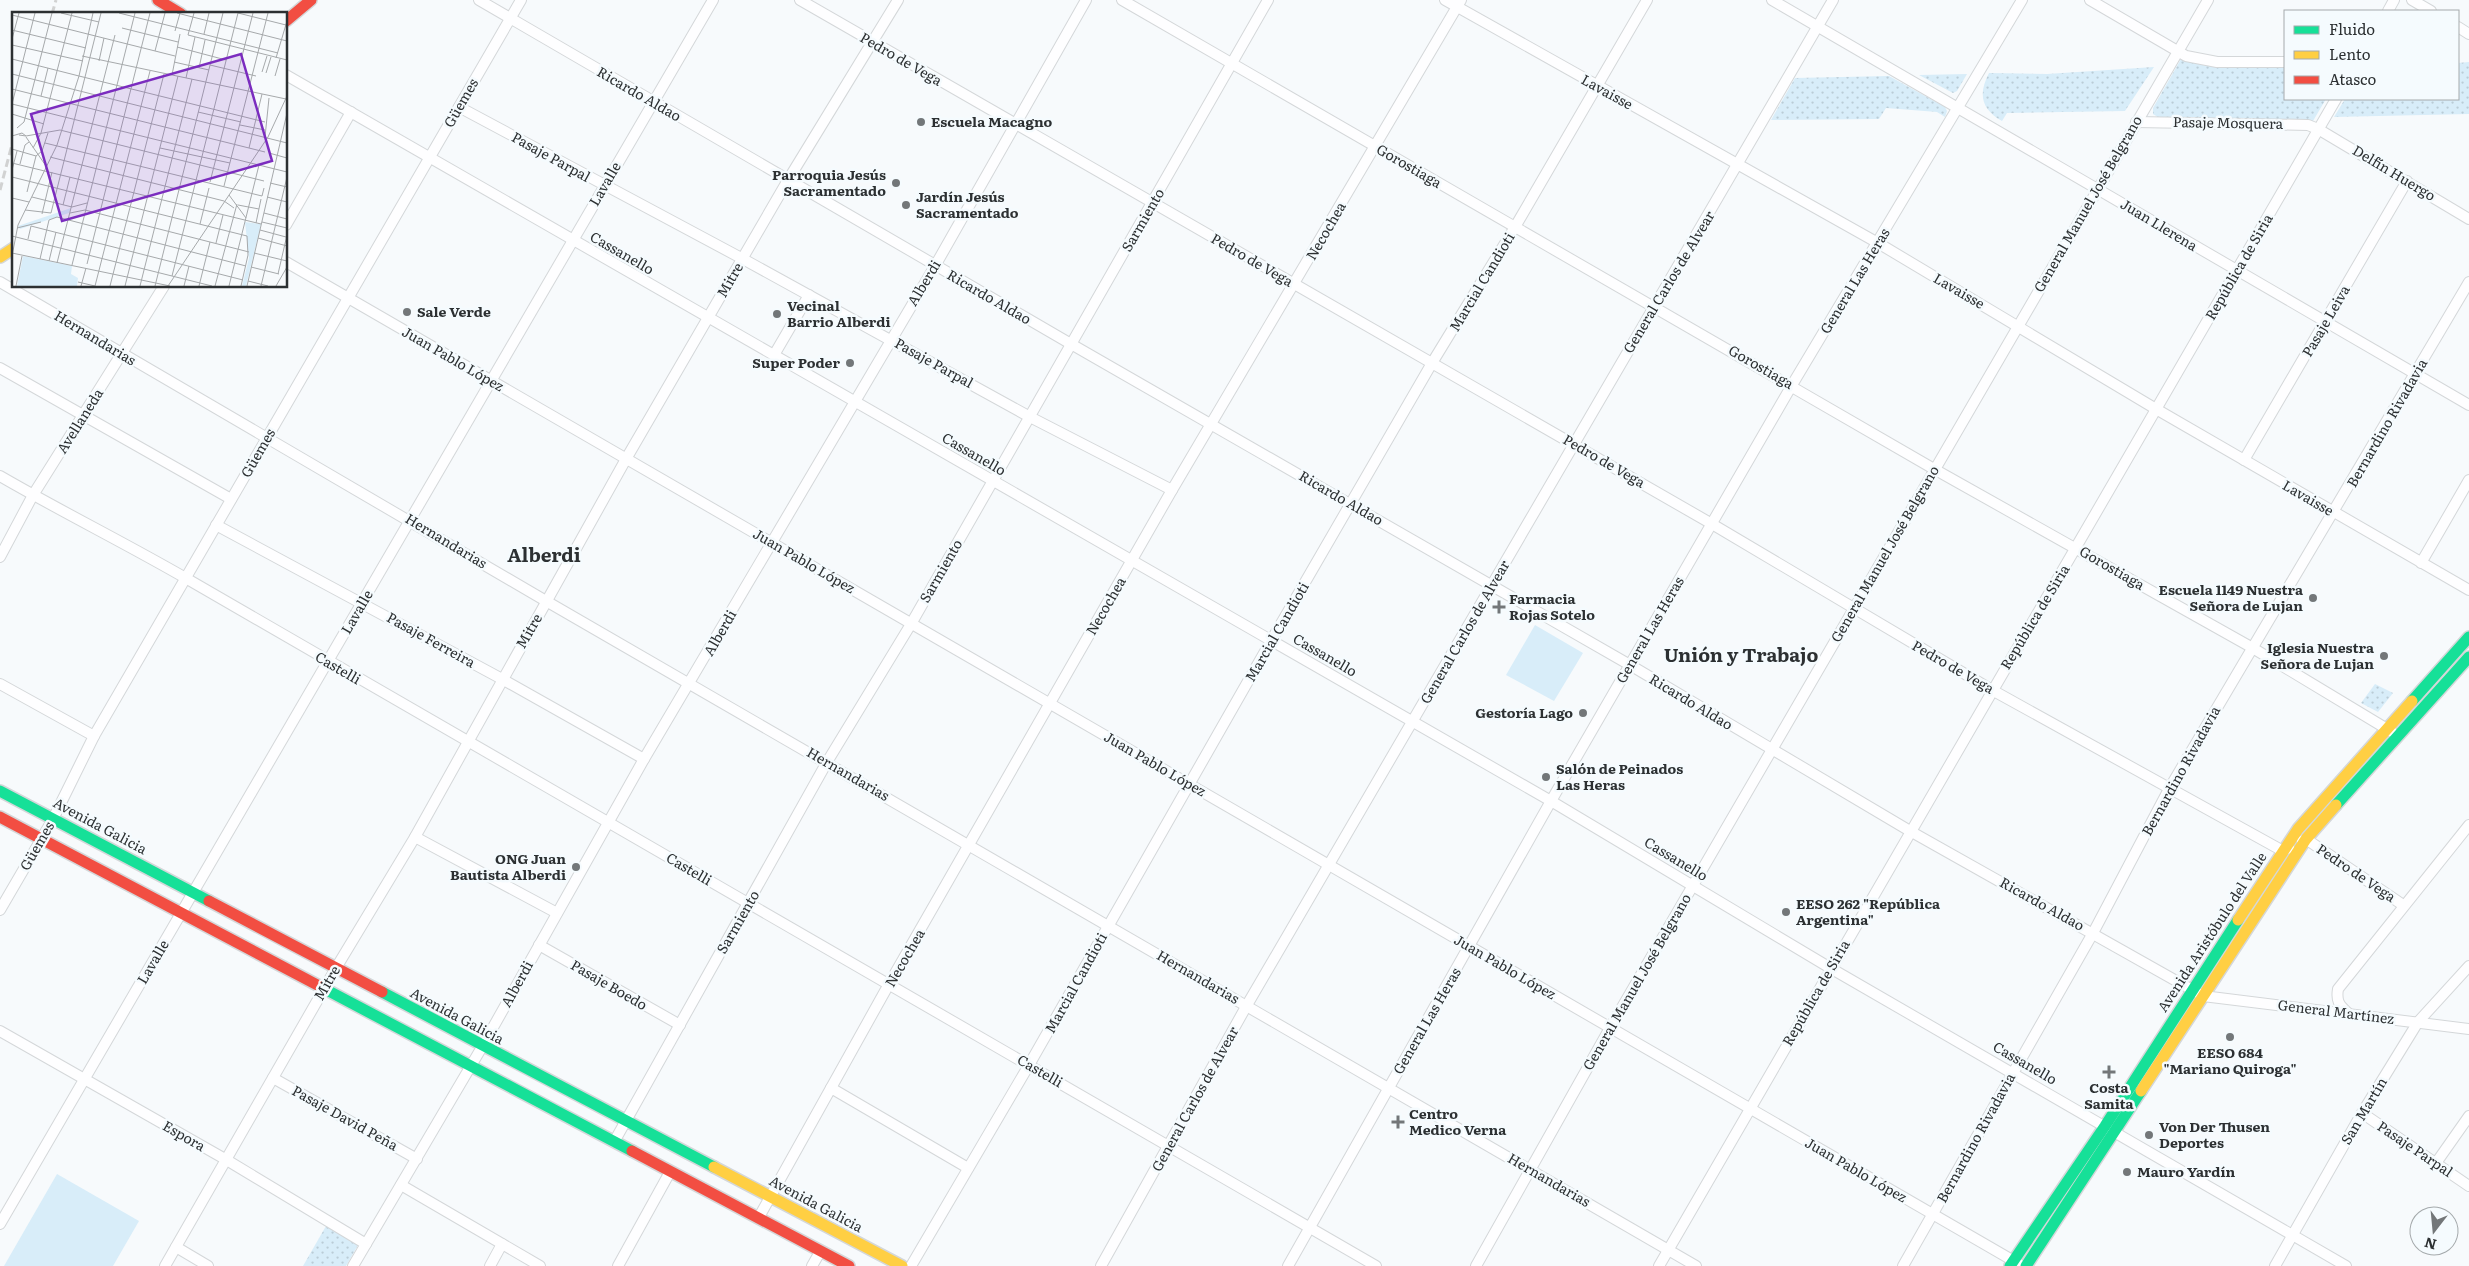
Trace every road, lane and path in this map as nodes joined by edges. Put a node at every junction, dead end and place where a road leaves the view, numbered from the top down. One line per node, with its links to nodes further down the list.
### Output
1 (158, 0): 21 (main road)
2 (311, 0): 23 (main road)
3 (479, 0): 22 (street, Ricardo Aldao)
4 (521, 0): 22 (street, Güemes)
5 (713, 0): 32 (street, Lavalle)
6 (800, 0): 25 (street, Pedro de Vega)
7 (898, 0): 25 (street, Mitre)
8 (1086, 0): 37 (street, Alberdi)
9 (1122, 0): 28 (street, Gorostiaga)
10 (1268, 0): 28 (street, Sarmiento)
11 (1445, 0): 19 (street, Lavaisse)
12 (1647, 0): 30 (street, Marcial Candioti)
13 (1772, 0): 24 (street, Juan Llerena)
14 (1833, 0): 24 (street, General Carlos de Alvear)
15 (2022, 0): 34 (street, General Las Heras)
16 (2090, 0): 26 (street)
17 (2208, 0): 26 (street, General Manuel José Belgrano)
18 (2412, 0): 20 (street)
19 (1459, 3): 30 (street, Lavaisse); 39 (street, Necochea)
20 (2429, 10)
21 (178, 12)
22 (510, 18): 32 (street, Ricardo Aldao); 33 (street, Güemes)
23 (288, 19)
24 (1817, 26): 34 (street, Juan Llerena); 41 (street, General Carlos de Alvear)
25 (873, 43): 37 (street, Pedro de Vega); 42 (street, Mitre)
26 (2178, 52): 27 (street); 36 (street, General Manuel José Belgrano)
27 (2284, 62)
28 (1231, 63): 39 (street, Gorostiaga); 46 (street, Sarmiento)
29 (288, 76): 35 (street, Cassanello)
30 (1598, 87): 41 (street, Lavaisse); 49 (street, Marcial Candioti)
31 (2335, 100): 38 (street, República de Siria)
32 (652, 102): 42 (street, Ricardo Aldao); 44 (street, Lavalle)
33 (459, 107): 40 (street, Güemes); 44 (street, Pasaje Parpal)
34 (1958, 109): 45 (street, Juan Llerena); 51 (street, General Las Heras)
35 (352, 112): 40 (street, Cassanello); 48 (street)
36 (2136, 122): 38 (street, Pasaje Mosquera); 45 (street, General Manuel José Belgrano)
37 (1014, 124): 46 (street, Pedro de Vega); 56 (street, Alberdi)
38 (2318, 129): 43 (street, Delfín Huergo); 57 (street, República de Siria)
39 (1375, 146): 49 (street, Gorostiaga); 60 (street, Necochea)
40 (430, 156): 50 (street, Cassanello); 63 (street, Güemes)
41 (1738, 165): 51 (street, Lavaisse); 64 (street, General Carlos de Alvear)
42 (788, 180): 54 (street, Mitre); 56 (street, Ricardo Aldao)
43 (2407, 181): 47 (street, Delfín Huergo); 66 (street, Pasaje Leiva)
44 (604, 186): 50 (street, Lavalle); 54 (street, Pasaje Parpal)
45 (2097, 188): 57 (street, Juan Llerena); 67 (street, General Manuel José Belgrano)
46 (1153, 203): 60 (street, Pedro de Vega); 69 (street, Sarmiento)
47 (2469, 219)
48 (288, 222)
49 (1516, 227): 64 (street, Gorostiaga); 72 (street, Marcial Candioti)
50 (572, 241): 65 (street, Cassanello); 75 (street, Lavalle)
51 (1878, 243): 67 (street, Lavaisse); 76 (street, General Las Heras)
52 (12, 249): 53 (main road)
53 (0, 257)
54 (743, 259): 62 (street, Pasaje Parpal); 65 (street, Mitre)
55 (288, 263): 63 (street, Juan Pablo López)
56 (935, 266): 68 (street, Alberdi); 69 (street, Ricardo Aldao)
57 (2237, 271): 66 (street, Juan Llerena); 79 (street, República de Siria)
58 (2469, 282): 74 (street, Bernardino Rivadavia)
59 (0, 284): 70 (street, Hernandarias)
60 (1295, 284): 72 (street, Pedro de Vega); 82 (street, Necochea)
61 (163, 288): 70 (street, Avellaneda)
62 (809, 295): 68 (street, Pasaje Parpal); 71 (street)
63 (348, 298): 75 (street, Juan Pablo López); 83 (street, Güemes)
64 (1654, 307): 76 (street, Gorostiaga); 84 (street, General Carlos de Alvear)
65 (708, 319): 71 (street, Cassanello); 85 (street, Mitre)
66 (2326, 322): 74 (street, Juan Llerena); 86 (street, Pasaje Leiva)
67 (2017, 325): 79 (street, Lavaisse); 87 (street, General Manuel José Belgrano)
68 (890, 339): 77 (street, Alberdi); 81 (street, Pasaje Parpal)
69 (1071, 344): 81 (street, Sarmiento); 82 (street, Ricardo Aldao)
70 (122, 354): 80 (street, Avellaneda); 83 (street, Hernandarias)
71 (774, 355): 77 (street, Cassanello)
72 (1432, 363): 84 (street, Pedro de Vega); 94 (street, Marcial Candioti)
73 (0, 368): 80 (street)
74 (2416, 373): 78 (street, Juan Llerena); 95 (street, Bernardino Rivadavia)
75 (491, 382): 85 (street, Juan Pablo López); 96 (street, Lavalle)
76 (1792, 385): 87 (street, Gorostiaga); 97 (street, General Las Heras)
77 (854, 402): 90 (street, Cassanello); 99 (street, Alberdi)
78 (2469, 405)
79 (2156, 409): 86 (street, Lavaisse); 100 (street, República de Siria)
80 (84, 415): 92 (street, Avellaneda); 93 (street)
81 (1030, 417): 90 (street, Sarmiento); 91 (street, Pasaje Parpal)
82 (1211, 425): 91 (street, Necochea); 94 (street, Ricardo Aldao)
83 (267, 437): 93 (street, Güemes); 96 (street, Hernandarias)
84 (1574, 444): 97 (street, Pedro de Vega); 105 (street, General Carlos de Alvear)
85 (626, 458): 99 (street, Juan Pablo López); 107 (street, Mitre)
86 (2244, 460): 95 (street, Lavaisse)
87 (1934, 469): 100 (street, Gorostiaga); 109 (street, General Manuel José Belgrano)
88 (0, 476): 92 (street, Castelli)
89 (2469, 480): 103 (street)
90 (993, 482): 102 (street, Cassanello); 110 (street, Sarmiento)
91 (1172, 490): 102 (street, Necochea)
92 (34, 495): 101 (street, Avellaneda); 104 (street, Castelli)
93 (231, 499): 98 (street, Güemes)
94 (1351, 504): 105 (street, Ricardo Aldao); 112 (street, Marcial Candioti)
95 (2334, 513): 103 (street, Lavaisse); 113 (street, Bernardino Rivadavia)
96 (410, 520): 107 (street, Hernandarias); 108 (street, Lavalle)
97 (1712, 524): 109 (street, Pedro de Vega); 116 (street, General Las Heras)
98 (216, 525): 104 (street, Güemes); 108 (street, Pasaje Ferreira)
99 (772, 543): 110 (street, Juan Pablo López); 119 (street, Alberdi)
100 (2076, 548): 113 (street, Gorostiaga); 120 (street, República de Siria)
101 (0, 557)
102 (1132, 562): 112 (street, Cassanello); 121 (street, Necochea)
103 (2421, 563): 106 (street, Lavaisse)
104 (185, 578): 115 (street, Castelli); 124 (street, Güemes)
105 (1491, 586): 116 (street, Ricardo Aldao); 122 (street, General Carlos de Alvear)
106 (2469, 590)
107 (546, 601): 117 (street, Mitre); 119 (street, Hernandarias)
108 (362, 602): 115 (street, Lavalle); 117 (street, Pasaje Ferreira)
109 (1853, 608): 120 (street, Pedro de Vega); 127 (street, General Manuel José Belgrano)
110 (911, 624): 121 (street, Juan Pablo López); 129 (street, Sarmiento)
111 (2467, 640): 114 (street); 123 (main road, Avenida Aristóbulo del Valle)
112 (1271, 641): 122 (street, Cassanello); 130 (street, Marcial Candioti)
113 (2251, 647): 123 (street, Gorostiaga); 131 (street, Bernardino Rivadavia)
114 (2469, 656): 125 (main road, Avenida Aristóbulo del Valle)
115 (327, 662): 126 (street, Castelli); 146 (street, Lavalle)
116 (1630, 665): 127 (street, Ricardo Aldao); 133 (street, General Las Heras)
117 (502, 679): 126 (street, Mitre); 128 (street, Pasaje Ferreira)
118 (0, 684): 124 (street)
119 (690, 684): 128 (street, Alberdi); 129 (street, Hernandarias)
120 (1992, 690): 131 (street, Pedro de Vega); 138 (street, República de Siria)
121 (1050, 703): 130 (street, Juan Pablo López); 142 (street, Necochea)
122 (1412, 722): 133 (street, Cassanello); 144 (street, General Carlos de Alvear)
123 (2387, 728): 125 (street, Gorostiaga); 143 (main road, Avenida Aristóbulo del Valle)
124 (94, 736): 135 (street, Güemes)
125 (2398, 737): 141 (main road, Avenida Aristóbulo del Valle)
126 (468, 742): 136 (street, Castelli); 139 (street, Mitre)
127 (1771, 750): 138 (street, Ricardo Aldao); 145 (street, General Manuel José Belgrano)
128 (644, 759): 136 (street, Alberdi)
129 (827, 762): 142 (street, Hernandarias); 147 (street, Sarmiento)
130 (1190, 784): 144 (street, Juan Pablo López); 152 (street, Marcial Candioti)
131 (2169, 788): 143 (street, Pedro de Vega); 153 (street, Bernardino Rivadavia)
132 (0, 791): 135 (main road, Avenida Galicia)
133 (1551, 801): 145 (street, Cassanello); 155 (street, General Las Heras)
134 (0, 816): 140 (main road)
135 (53, 819): 140 (street, Güemes); 146 (main road, Avenida Galicia)
136 (610, 822): 147 (street, Castelli); 151 (street, Alberdi)
137 (2469, 825): 148 (street)
138 (1910, 832): 153 (street, Ricardo Aldao); 158 (street, República de Siria)
139 (415, 837): 151 (street); 157 (street, Mitre)
140 (41, 838): 149 (street, Güemes); 150 (main road)
141 (2306, 839): 143 (street, Pedro de Vega); 148 (street, Pedro de Vega); 162 (main road, Avenida Aristóbulo del Valle)
142 (970, 845): 152 (street, Hernandarias); 159 (street, Necochea)
143 (2283, 851): 161 (main road, Avenida Aristóbulo del Valle)
144 (1329, 865): 155 (street, Juan Pablo López); 163 (street, General Carlos de Alvear)
145 (1692, 886): 158 (street, Cassanello); 167 (street, General Manuel José Belgrano)
146 (193, 892): 150 (street, Lavalle); 157 (main road, Avenida Galicia)
147 (749, 904): 159 (street, Castelli); 166 (street, Sarmiento)
148 (2403, 905): 164 (street)
149 (0, 910)
150 (181, 913): 160 (main road); 175 (street, Lavalle)
151 (557, 913): 154 (street, Alberdi)
152 (1108, 925): 163 (street, Hernandarias); 171 (street, Marcial Candioti)
153 (2093, 933): 161 (street, Ricardo Aldao); 173 (street, Bernardino Rivadavia)
154 (539, 945): 166 (street, Pasaje Boedo); 170 (street, Alberdi)
155 (1470, 947): 167 (street, Juan Pablo López); 177 (street, General Las Heras)
156 (2469, 966): 165 (street, San Martín)
157 (336, 968): 160 (street, Mitre); 170 (main road, Avenida Galicia)
158 (1831, 968): 173 (street, Cassanello); 178 (street, República de Siria)
159 (889, 984): 171 (street, Castelli); 176 (street, Necochea)
160 (324, 988): 172 (main road); 174 (street, Mitre)
161 (2191, 990): 162 (street, Ricardo Aldao); 182 (main road, Avenida Aristóbulo del Valle)
162 (2203, 996): 164 (street, General Martínez); 182 (main road, Avenida Aristóbulo del Valle)
163 (1247, 1005): 177 (street, Hernandarias); 184 (street, General Carlos de Alvear)
164 (2349, 1013): 165 (street, General Martínez)
165 (2418, 1022): 168 (street, General Martínez); 179 (street, San Martín)
166 (680, 1025): 181 (street, Sarmiento)
167 (1610, 1028): 178 (street, Juan Pablo López); 189 (street, General Manuel José Belgrano)
168 (2469, 1029)
169 (0, 1031): 175 (street, Espora)
170 (482, 1047): 172 (street, Alberdi); 181 (main road, Avenida Galicia)
171 (1030, 1065): 184 (street, Castelli); 188 (street, Marcial Candioti)
172 (471, 1066): 183 (main road); 185 (street, Alberdi)
173 (2013, 1074): 182 (street, Cassanello); 194 (street, Bernardino Rivadavia)
174 (273, 1078): 185 (street, Pasaje David Peña); 186 (street, Mitre)
175 (84, 1079): 186 (street, Espora); 196 (street, Lavalle)
176 (831, 1088): 188 (street); 193 (street, Necochea)
177 (1389, 1088): 189 (street, Hernandarias); 197 (street, General Las Heras)
178 (1750, 1108): 194 (street, Juan Pablo López); 202 (street, República de Siria)
179 (2362, 1113): 187 (street, Pasaje Parpal); 198 (street, San Martín)
180 (2469, 1116): 187 (street)
181 (626, 1122): 183 (street, Sarmiento); 193 (main road, Avenida Galicia)
182 (2109, 1129): 198 (street, Cassanello); 204 (main road, Avenida Aristóbulo del Valle)
183 (614, 1142): 190 (main road)
184 (1169, 1146): 197 (street, Castelli); 215 (street, General Carlos de Alvear)
185 (417, 1159): 191 (street, Alberdi)
186 (225, 1160): 199 (street, Espora); 201 (street, Mitre)
187 (2436, 1164): 192 (street, Pasaje Parpal)
188 (968, 1168): 214 (street, Marcial Candioti)
189 (1531, 1170): 202 (street, Hernandarias); 218 (street, General Manuel José Belgrano)
190 (670, 1172): 195 (main road); 210 (street)
191 (401, 1185): 199 (street, Alberdi); 200 (street)
192 (2469, 1186)
193 (770, 1197): 195 (street, Necochea); 213 (main road, Avenida Galicia)
194 (1933, 1215): 204 (street, Juan Pablo López); 221 (street, Bernardino Rivadavia)
195 (759, 1217): 203 (main road)
196 (0, 1224)
197 (1310, 1228): 216 (street, General Las Heras); 217 (street, Castelli)
198 (2292, 1235): 222 (street, San Martín); 223 (street, Cassanello)
199 (366, 1244): 207 (street, Alberdi)
200 (502, 1244): 208 (street); 209 (street)
201 (176, 1248): 205 (street, Mitre); 206 (street)
202 (1668, 1250): 219 (street, República de Siria); 220 (street, Hernandarias)
203 (820, 1252): 211 (street); 212 (main road)
204 (2018, 1265)
205 (165, 1266)
206 (208, 1266)
207 (353, 1266)
208 (490, 1266)
209 (540, 1266)
210 (618, 1266)
211 (812, 1266)
212 (848, 1266)
213 (902, 1266)
214 (911, 1266)
215 (1101, 1266)
216 (1288, 1266)
217 (1376, 1266)
218 (1476, 1266)
219 (1659, 1266)
220 (1696, 1266)
221 (1903, 1266)
222 (2275, 1266)
223 (2346, 1266)

